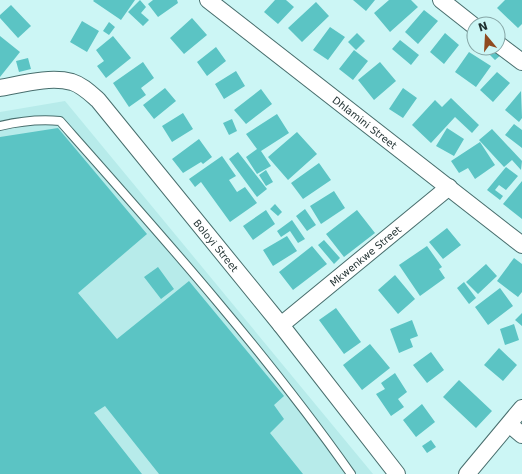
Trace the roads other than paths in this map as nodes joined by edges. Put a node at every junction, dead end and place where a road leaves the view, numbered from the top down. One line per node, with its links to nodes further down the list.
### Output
1 (208, 0): 8 (street, Dhlamini Street)
2 (441, 0): 3 (street)
3 (466, 20)
4 (506, 50): 5 (street)
5 (522, 62)
6 (0, 88): 10 (street, Boloyi Street)
7 (0, 126): 13 (lane)
8 (449, 187): 9 (street, Dhlamini Street); 10 (street, Mkwenkwe Street)
9 (522, 245)
10 (281, 325): 14 (street, Boloyi Street)
11 (522, 408): 12 (street)
12 (516, 430): 15 (street)
13 (351, 474)
14 (397, 474)
15 (467, 474)

